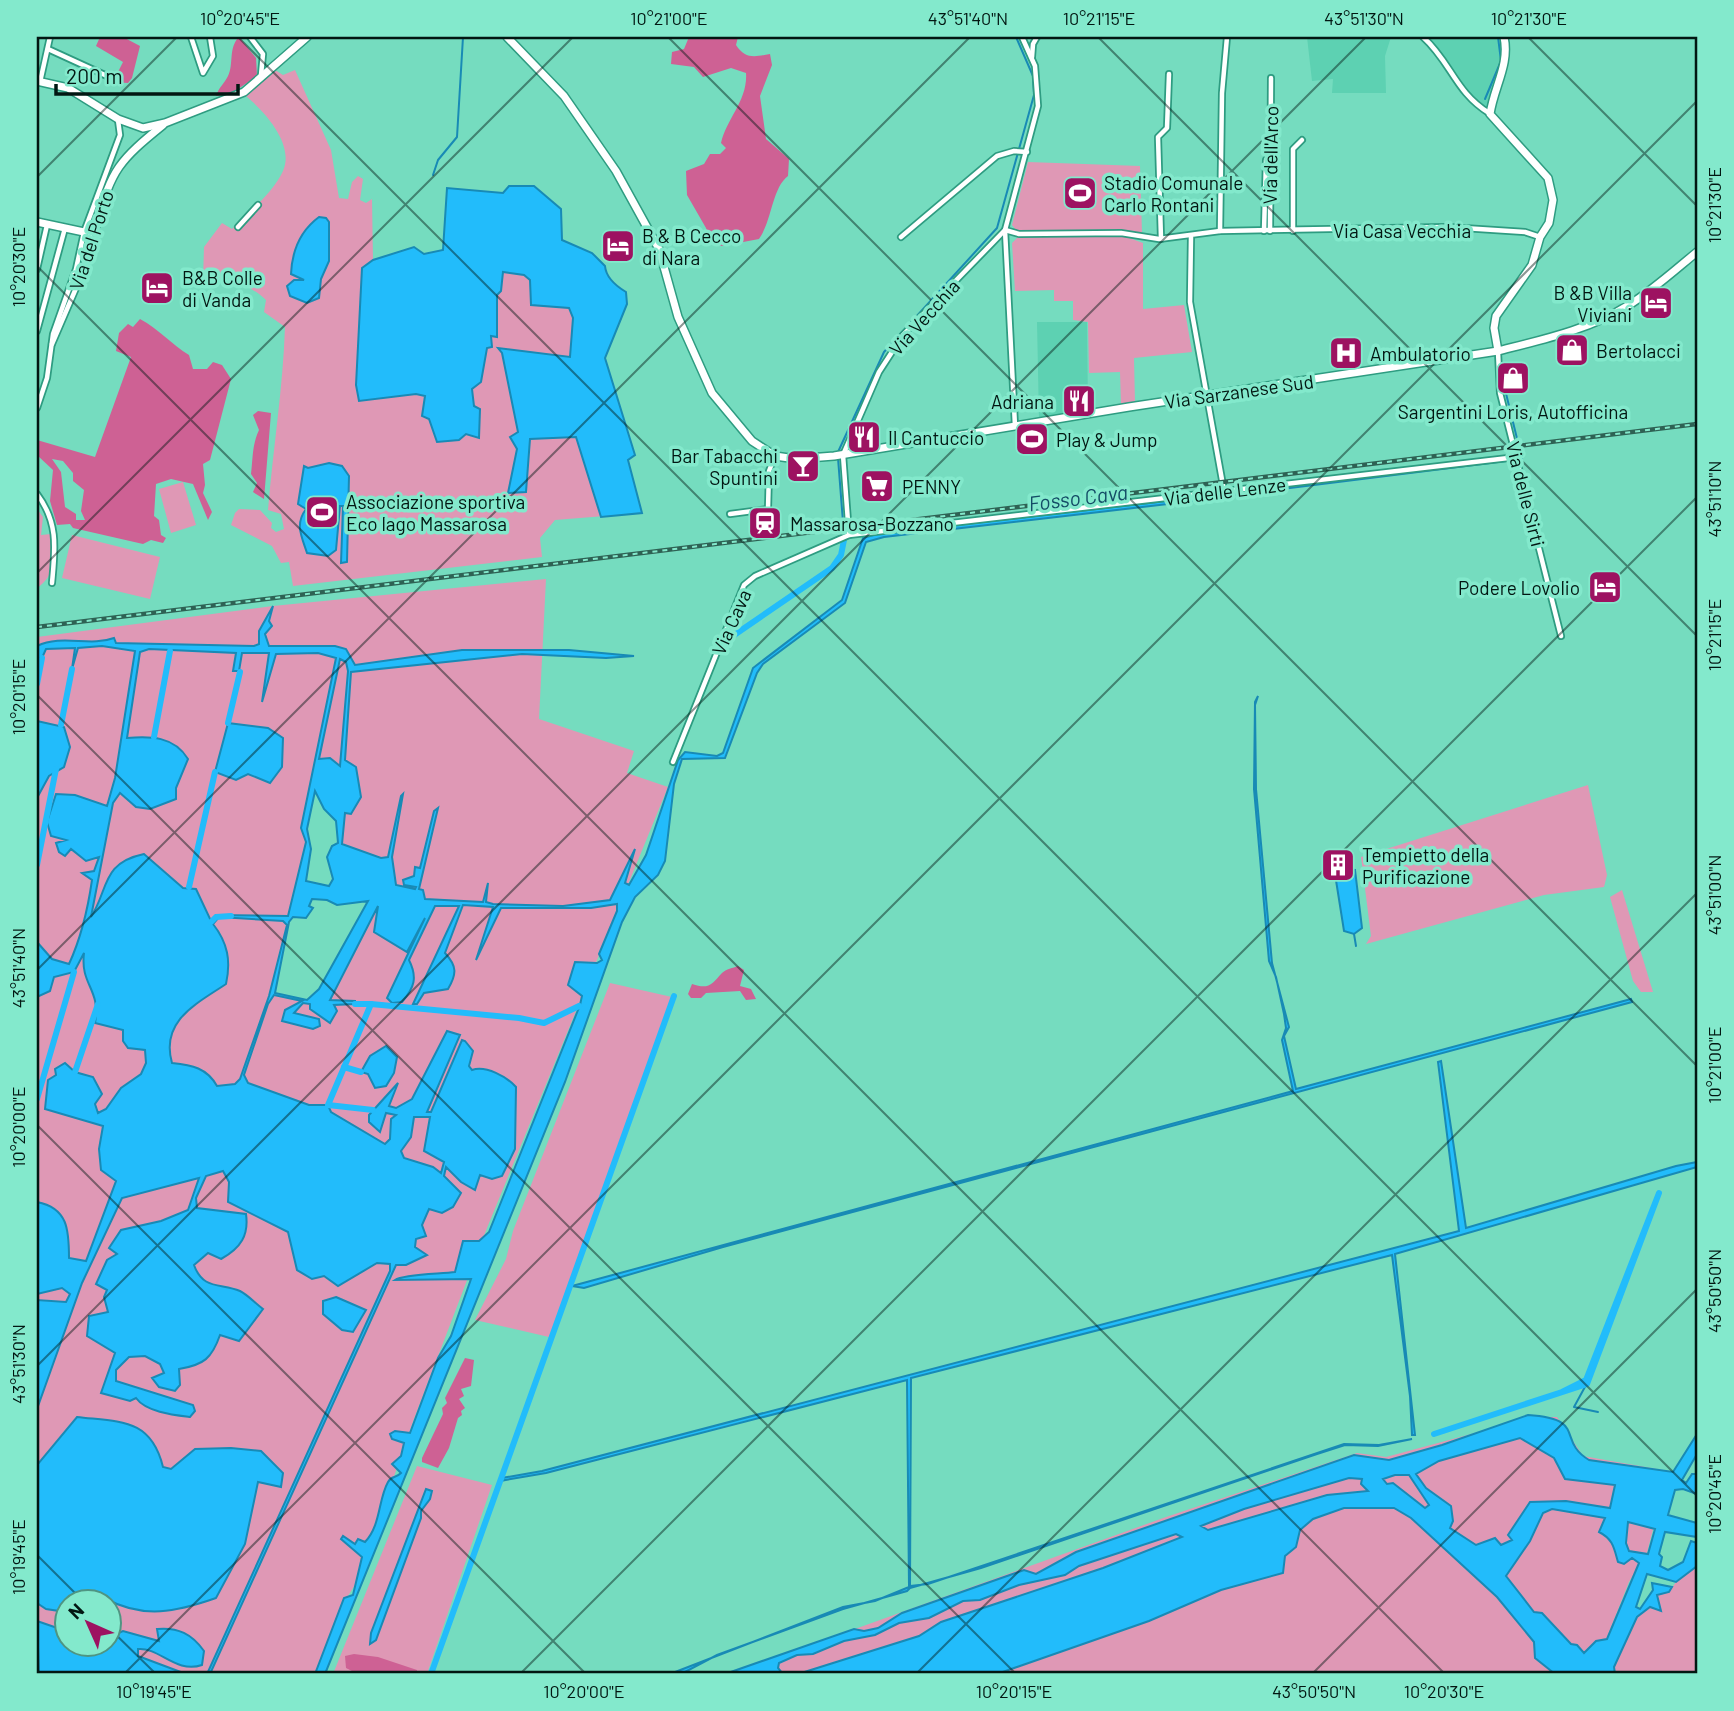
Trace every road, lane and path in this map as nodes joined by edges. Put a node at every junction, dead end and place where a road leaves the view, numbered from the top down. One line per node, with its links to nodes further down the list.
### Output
1 (50, 37): 12 (street)
2 (191, 37): 3 (street)
3 (210, 37)
4 (250, 37): 17 (street)
5 (307, 37): 17 (main road)
6 (508, 37): 49 (main road)
7 (1022, 37): 13 (street)
8 (1037, 37): 13 (street)
9 (1227, 37): 34 (street)
10 (1423, 37): 19 (street)
11 (1504, 37): 19 (main road)
12 (48, 49): 15 (street); 18 (street)
13 (1032, 58): 25 (street)
14 (1169, 74): 40 (street)
15 (107, 76)
16 (1271, 78): 35 (street, Via dell'Arco)
17 (260, 79): 21 (main road)
18 (39, 81): 20 (main road)
19 (1490, 114): 39 (main road)
20 (118, 119): 22 (main road); 33 (street)
21 (165, 123): 22 (main road); 23 (main road, Via del Porto)
22 (143, 128): 23 (main road)
23 (144, 140): 33 (main road, Via del Porto)
24 (1302, 140): 36 (street)
25 (1023, 152): 32 (street); 37 (street)
26 (1266, 160): 35 (street)
27 (258, 205): 30 (street)
28 (37, 222): 29 (main road)
29 (47, 224): 31 (main road); 42 (street)
30 (238, 227)
31 (65, 228): 33 (main road); 43 (street)
32 (1005, 230): 40 (street, Via Casa Vecchia); 47 (street); 48 (street, Via Vecchia)
33 (88, 231): 46 (street, Via del Porto)
34 (1220, 231): 35 (street, Via Casa Vecchia); 38 (street, Via Casa Vecchia)
35 (1267, 231): 36 (street, Via Casa Vecchia)
36 (1293, 231): 39 (street, Via Casa Vecchia)
37 (901, 237)
38 (1191, 237): 40 (street, Via Casa Vecchia); 45 (street)
39 (1540, 237): 44 (main road)
40 (1161, 239)
41 (1697, 252): 44 (main road, Via Sarzanese Sud)
42 (37, 268)
43 (37, 331)
44 (1498, 351): 45 (main road, Via Sarzanese Sud); 50 (street, Via delle Sirti)
45 (1207, 396): 47 (main road, Via Sarzanese Sud); 51 (street)
46 (37, 408)
47 (1015, 426): 48 (main road, Via Sarzanese Sud)
48 (839, 455): 49 (main road, Via Sarzanese Sud); 54 (street)
49 (775, 456): 53 (street)
50 (1518, 459): 51 (street, Via delle Lenze); 56 (street, Via delle Sirti)
51 (1224, 491): 54 (street, Via delle Lenze)
52 (37, 494): 55 (street)
53 (730, 514)
54 (849, 535): 57 (street, Via Cava)
55 (52, 583)
56 (1561, 636)
57 (673, 762)

